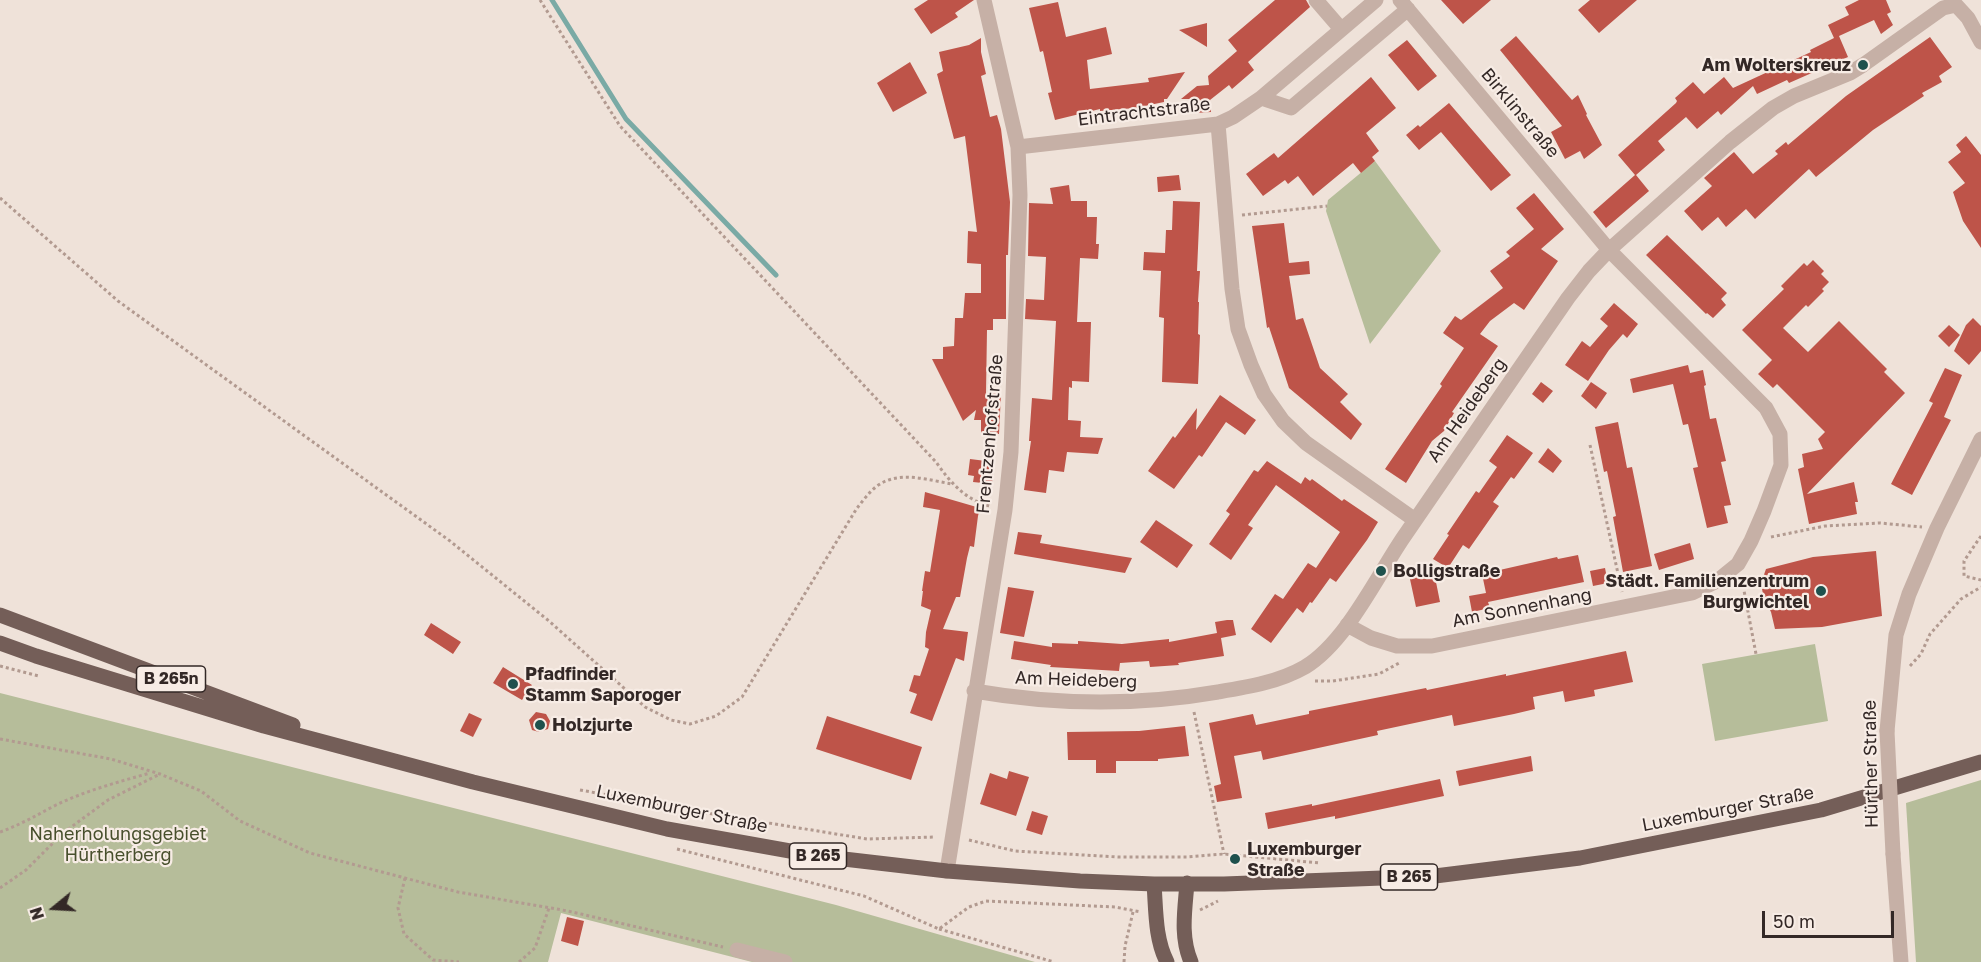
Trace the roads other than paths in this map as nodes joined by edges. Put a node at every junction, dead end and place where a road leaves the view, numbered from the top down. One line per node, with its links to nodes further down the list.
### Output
1 (984, 0): 10 (street, Frentzenhofstraße)
2 (1316, 0): 6 (street)
3 (1376, 0): 6 (street, Eintrachtstraße)
4 (1948, 3): 7 (street); 11 (street, Am Heideberg)
5 (1404, 5): 8 (street); 11 (street, Birklinstraße)
6 (1341, 29): 8 (street, Eintrachtstraße)
7 (1981, 42)
8 (1261, 98): 9 (street, Eintrachtstraße)
9 (1218, 124): 10 (street, Eintrachtstraße); 13 (street)
10 (1018, 147): 17 (street, Frentzenhofstraße)
11 (1609, 250): 13 (street, Am Heideberg); 15 (street, Am Sonnenhang)
12 (1981, 439): 27 (street, Hürther Straße, bridge)
13 (1415, 520): 15 (street, Am Heideberg)
14 (0, 615): 18 (main road, B 265n)
15 (1347, 625): 17 (street, Am Heideberg)
16 (0, 643): 18 (main road, B 265n)
17 (974, 691): 20 (street, Frentzenhofstraße)
18 (340, 745): 20 (main road, Luxemburger Straße / B 265)
19 (1981, 762): 21 (main road, Luxemburger Straße / B 265)
20 (947, 871): 22 (main road, Luxemburger Straße / B 265)
21 (1187, 883): 22 (main road, Luxemburger Straße / B 265); 26 (main road)
22 (1154, 884): 25 (main road)
23 (737, 950): 24 (street)
24 (785, 962)
25 (1167, 962)
26 (1191, 962)
27 (1901, 962)

